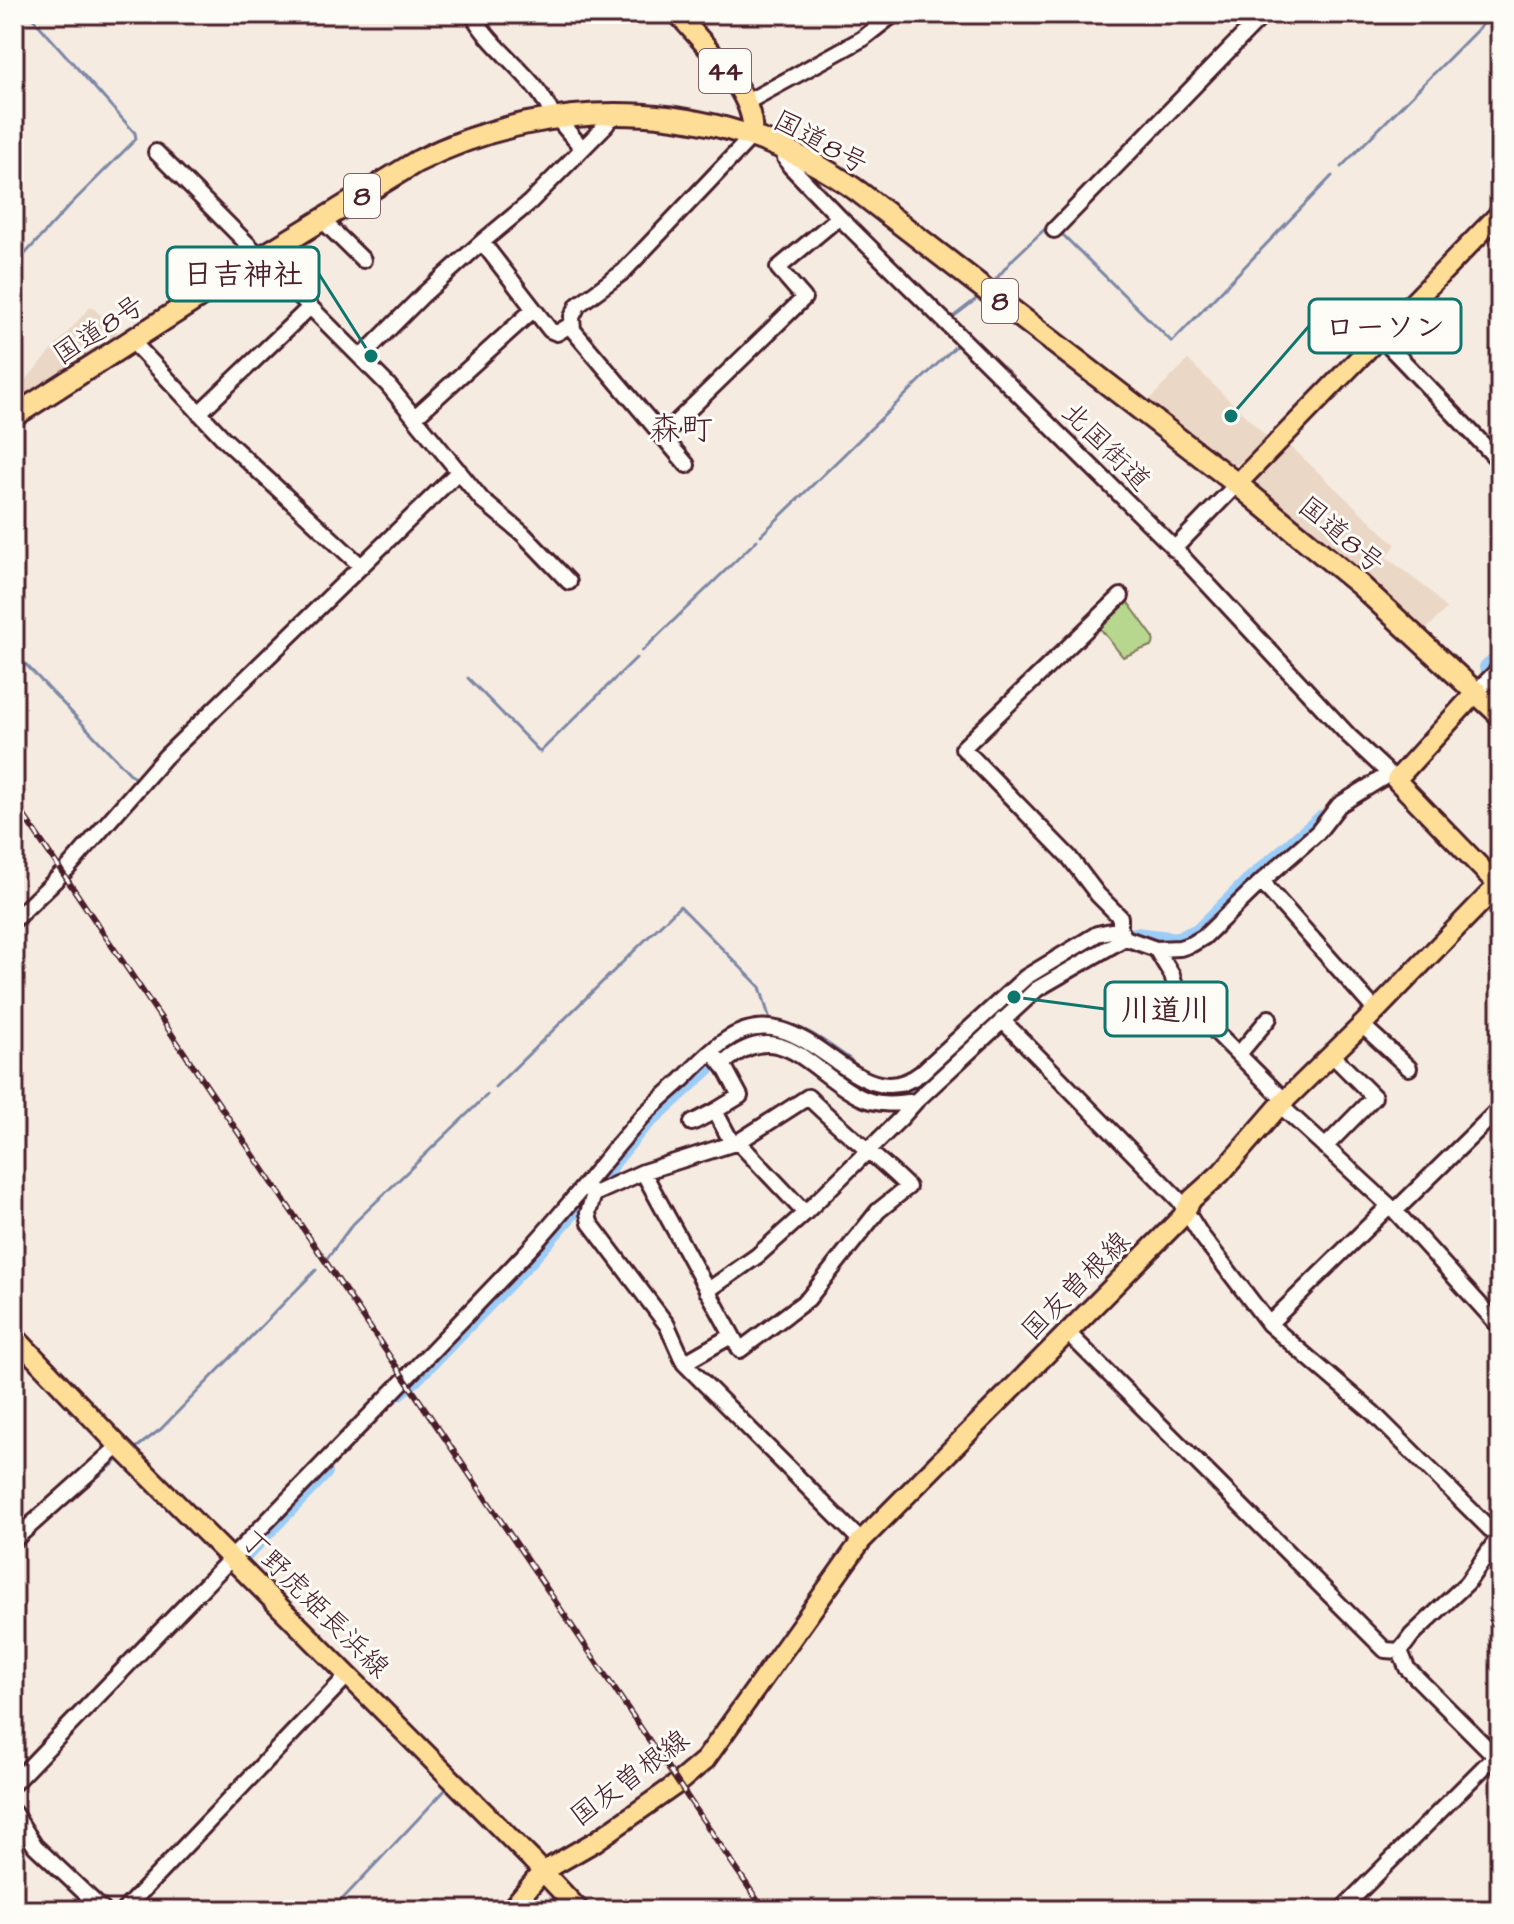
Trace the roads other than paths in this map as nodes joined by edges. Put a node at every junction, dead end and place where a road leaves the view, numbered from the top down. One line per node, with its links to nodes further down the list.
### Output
1 (472, 14): 7 (street)
2 (678, 14): 5 (main road, 44)
3 (894, 14): 5 (street)
4 (1264, 14): 15 (street)
5 (747, 102): 8 (main road, 44)
6 (614, 113): 7 (highway, 国道8号 / 8); 8 (highway, 国道8号 / 8); 9 (street)
7 (555, 117): 9 (street); 14 (highway, 国道8号 / 8)
8 (752, 136): 10 (highway, 国道8号 / 8); 21 (street)
9 (582, 148): 16 (street)
10 (787, 149): 13 (street, 北国街道); 32 (highway, 国道8号 / 8)
11 (156, 152): 17 (street)
12 (1500, 213): 22 (main road)
13 (839, 217): 28 (street); 33 (street, 北国街道)
14 (322, 220): 17 (highway, 国道8号 / 8); 18 (street)
15 (1054, 230)
16 (482, 242): 20 (street); 24 (street)
17 (260, 258): 19 (street); 23 (highway, 国道8号 / 8)
18 (363, 260)
19 (310, 307): 24 (street); 25 (street)
20 (533, 310): 21 (street); 27 (street)
21 (572, 324): 28 (street)
22 (1380, 337): 29 (street); 32 (main road)
23 (131, 340): 25 (street); 26 (highway, 国道8号 / 8)
24 (361, 357): 27 (street)
25 (199, 413): 34 (street)
26 (14, 416)
27 (416, 416): 31 (street)
28 (662, 436): 30 (street)
29 (1500, 462)
30 (687, 465)
31 (459, 471): 34 (street); 35 (street)
32 (1237, 484): 33 (street); 38 (highway, 国道8号 / 8)
33 (1174, 549): 40 (street, 北国街道)
34 (361, 566): 43 (street)
35 (569, 582)
36 (1121, 596): 44 (street)
37 (1500, 668): 38 (street)
38 (1477, 691): 39 (highway, 国道8号 / 8); 40 (main road)
39 (1500, 715)
40 (1392, 777): 41 (street); 42 (main road, 国友曽根線)
41 (1263, 880): 45 (street); 46 (street)
42 (1499, 886): 46 (main road, 国友曽根線)
43 (14, 920)
44 (1123, 933): 45 (street); 48 (street); 52 (street)
45 (1156, 949): 50 (street)
46 (1376, 1011): 49 (main road, 国友曽根線)
47 (1269, 1018): 50 (street)
48 (1002, 1020): 54 (street); 65 (street)
49 (1362, 1025): 51 (main road, 国友曽根線); 53 (street)
50 (1239, 1054): 55 (street)
51 (1332, 1055): 55 (main road, 国友曽根線); 60 (street)
52 (717, 1058): 54 (street); 57 (street); 63 (street)
53 (1409, 1068)
54 (916, 1101): 61 (street)
55 (1282, 1103): 60 (street); 65 (main road, 国友曽根線)
56 (1500, 1108): 64 (street)
57 (715, 1111): 58 (street); 59 (street)
58 (692, 1123)
59 (735, 1143): 61 (street); 62 (street); 66 (street)
60 (1325, 1147): 64 (street)
61 (869, 1149): 66 (street); 71 (street)
62 (643, 1172): 63 (street); 67 (street)
63 (589, 1190): 73 (street); 78 (street)
64 (1392, 1208): 68 (street); 69 (street)
65 (1186, 1209): 68 (street); 70 (main road, 国友曽根線)
66 (805, 1213): 67 (street)
67 (707, 1291): 71 (street)
68 (1269, 1324): 75 (street)
69 (1500, 1327)
70 (1068, 1333): 77 (main road, 国友曽根線); 79 (street)
71 (731, 1336): 73 (street)
72 (15, 1339): 74 (main road, 丁野虎姫長浜線)
73 (684, 1363): 77 (street)
74 (119, 1446): 76 (street); 78 (main road, 丁野虎姫長浜線)
75 (1498, 1539): 79 (street)
76 (14, 1540)
77 (861, 1541): 84 (main road, 国友曽根線)
78 (230, 1557): 80 (main road, 丁野虎姫長浜線); 82 (street)
79 (1400, 1651): 81 (street)
80 (348, 1675): 84 (main road, 丁野虎姫長浜線); 86 (street)
81 (1497, 1753): 89 (street)
82 (14, 1783)
83 (14, 1813): 85 (street)
84 (542, 1872): 87 (main road, 国友曽根線); 88 (main road, 丁野虎姫長浜線)
85 (103, 1910)
86 (124, 1910)
87 (510, 1910)
88 (579, 1910)
89 (1341, 1910)

